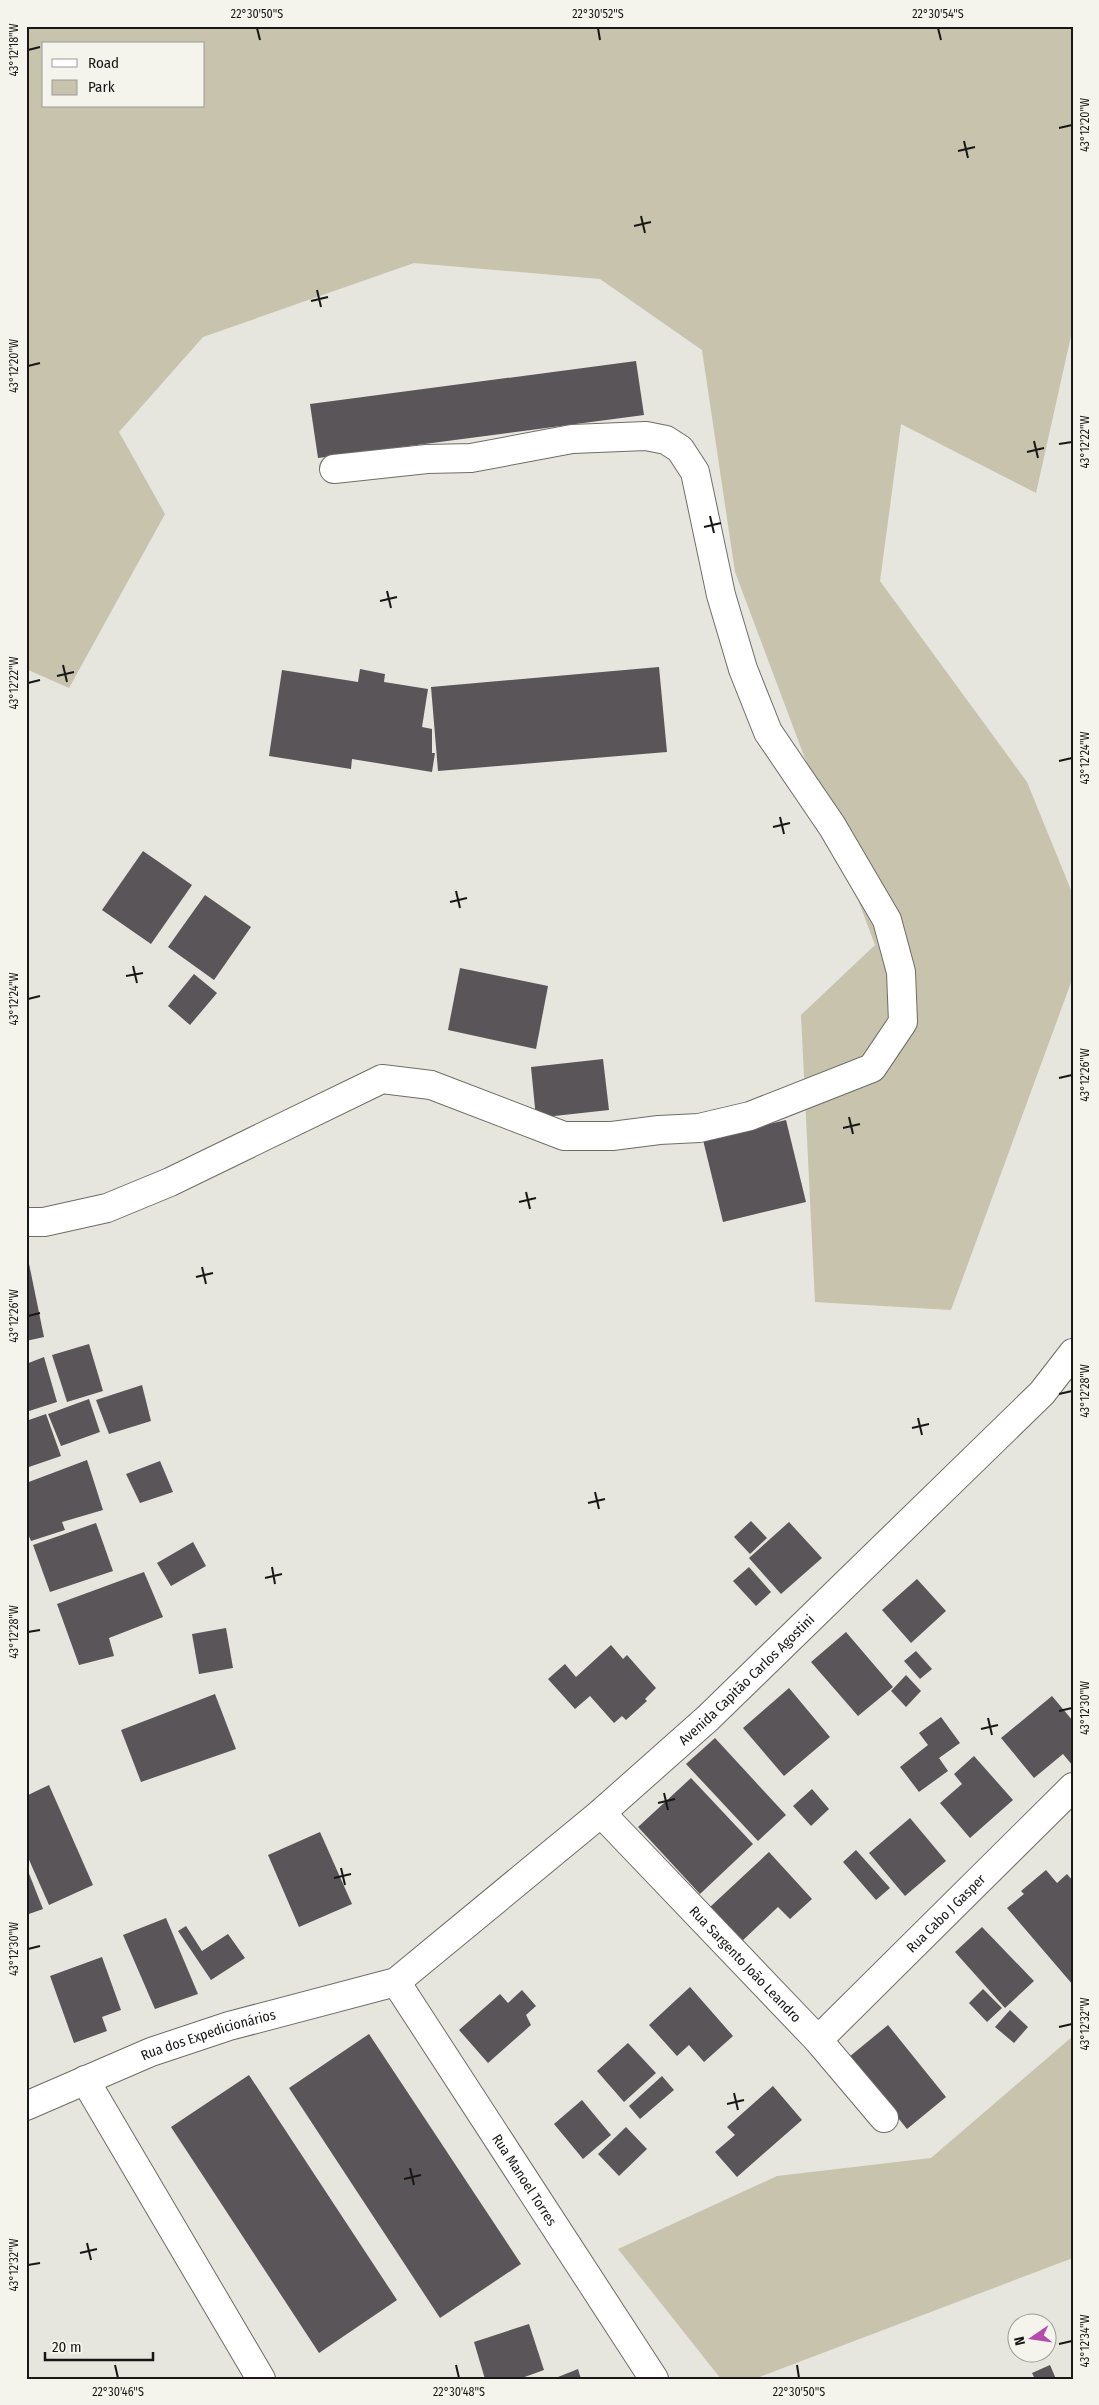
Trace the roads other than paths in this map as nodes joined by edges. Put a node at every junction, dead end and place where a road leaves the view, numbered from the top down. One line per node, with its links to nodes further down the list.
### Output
1 (334, 470): 2 (street)
2 (26, 1222)
3 (1073, 1353): 5 (street, Avenida Capitão Carlos Agostini)
4 (1073, 1787): 7 (street, Rua Cabo J Gasper)
5 (601, 1814): 6 (street, Avenida Capitão Carlos Agostini); 7 (street, Rua Sargento João Leandro)
6 (396, 1982): 8 (street, Rua dos Expedicionários); 12 (street, Rua Manoel Torres)
7 (818, 2040): 10 (street, Rua Sargento João Leandro)
8 (85, 2080): 9 (street, Rua dos Expedicionários); 11 (street)
9 (26, 2106)
10 (884, 2118)
11 (261, 2379)
12 (654, 2379)

